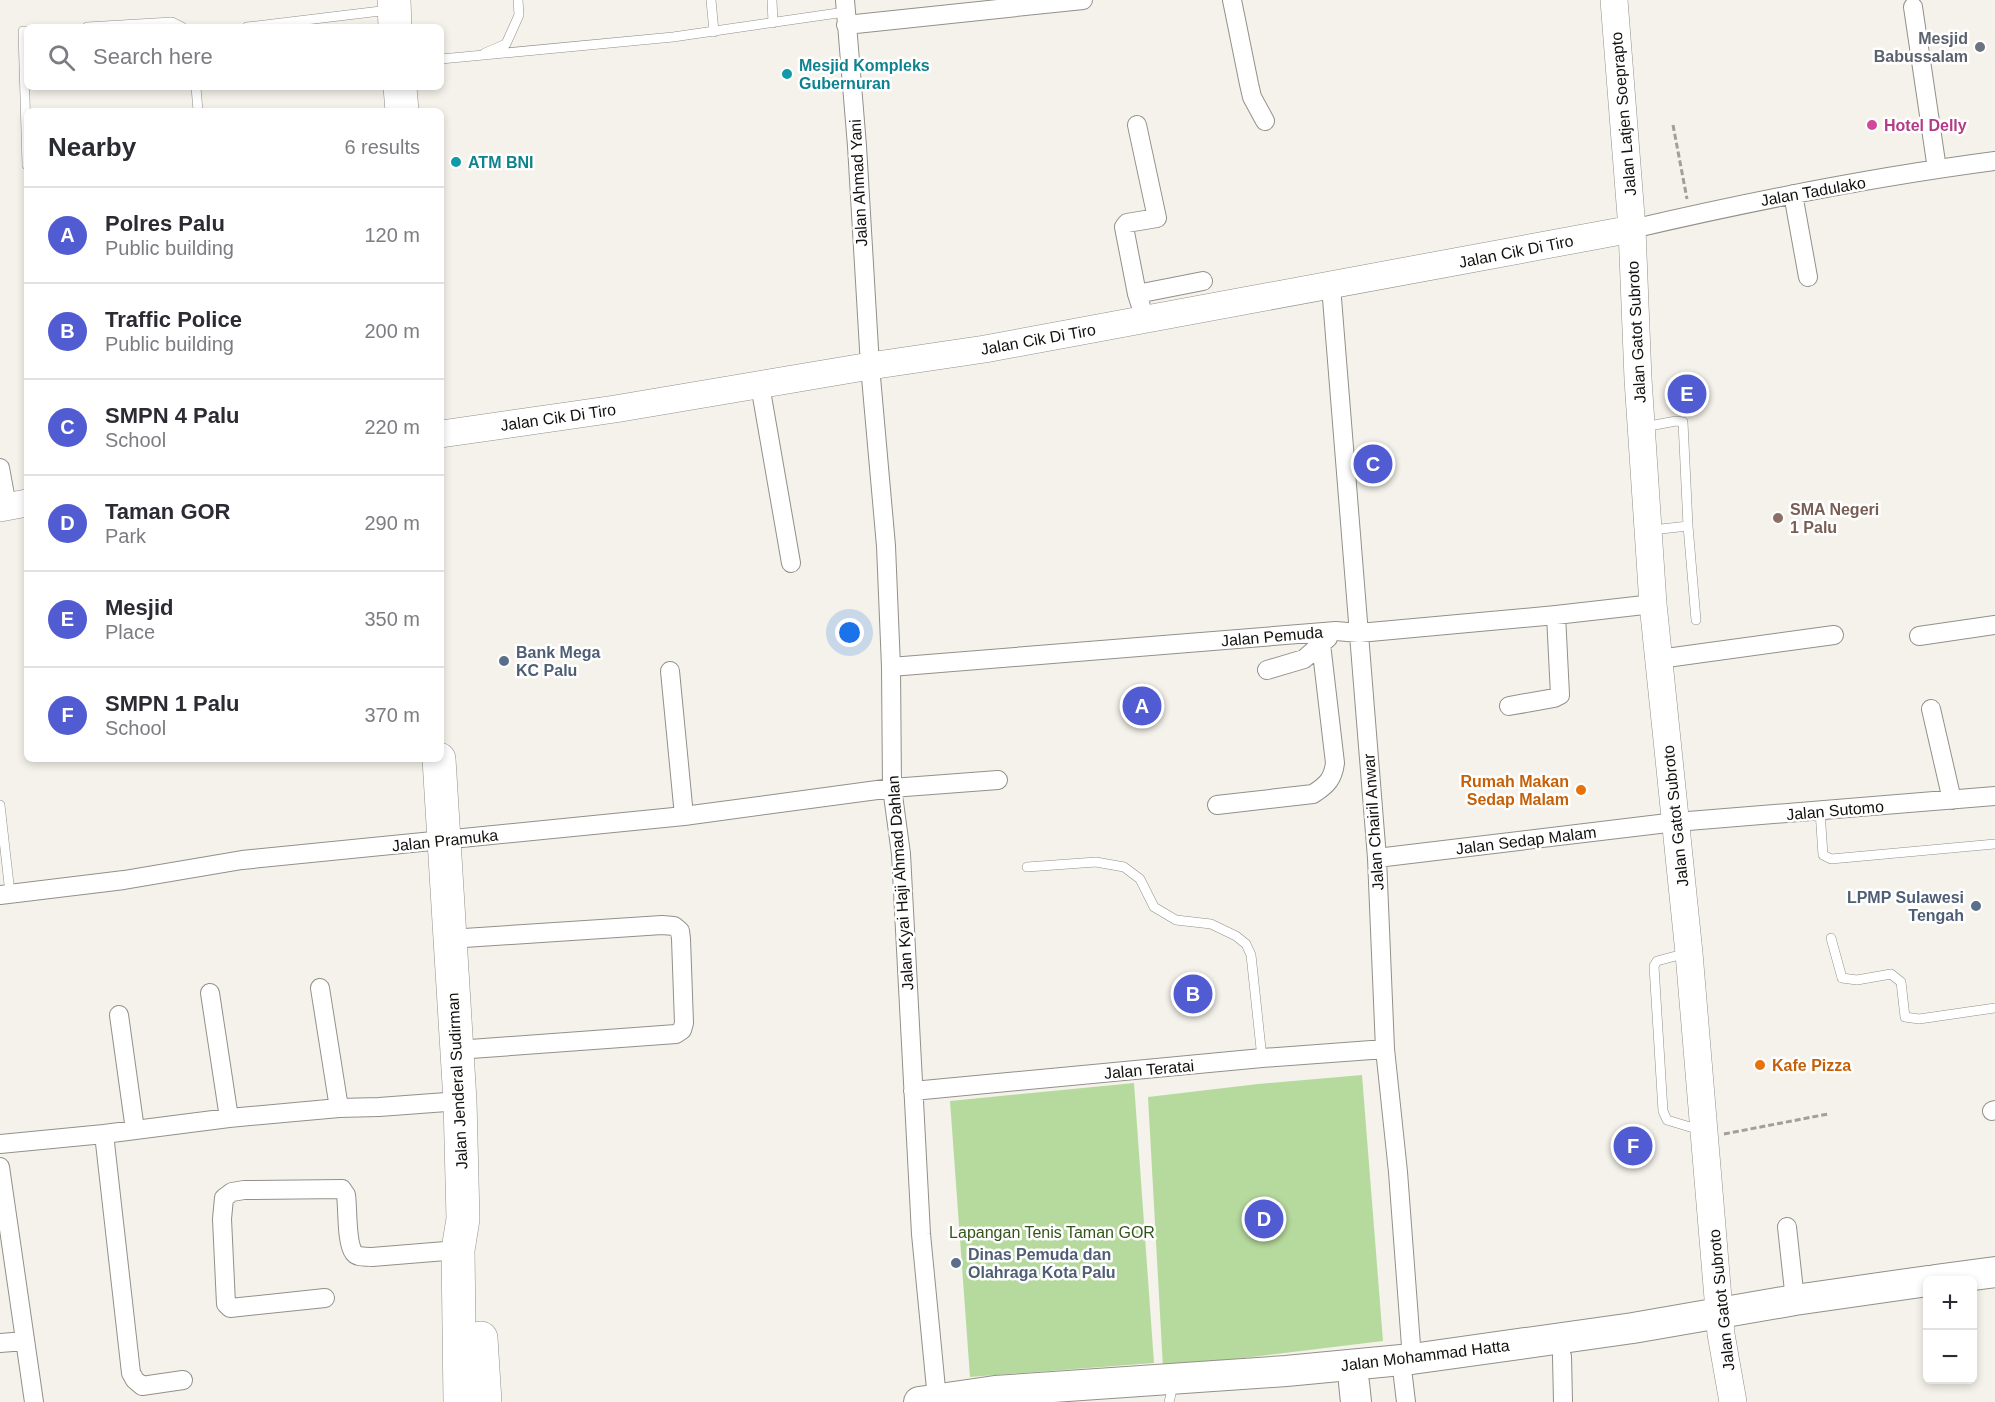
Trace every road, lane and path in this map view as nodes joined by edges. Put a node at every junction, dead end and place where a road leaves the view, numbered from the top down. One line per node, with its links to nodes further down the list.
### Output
1 (518, 0): 16 (lane)
2 (711, 0): 15 (lane)
3 (772, 0): 10 (lane)
4 (1083, 0): 9 (street)
5 (1232, 0): 25 (street)
6 (1614, 0): 32 (street, Jalan Latjen Soeprapto)
7 (1913, 7): 29 (street)
8 (394, 12): 13 (lane)
9 (845, 12): 10 (lane); 37 (street, Jalan Ahmad Yani)
10 (773, 23): 15 (lane)
11 (138, 24): 12 (lane)
12 (176, 24)
13 (276, 24)
14 (24, 31): 18 (lane)
15 (714, 32): 16 (lane)
16 (478, 56): 17 (lane)
17 (444, 59)
18 (24, 64)
19 (25, 90): 22 (lane)
20 (196, 90): 23 (lane)
21 (400, 90): 24 (highway)
22 (25, 108)
23 (198, 108)
24 (402, 108)
25 (1264, 122)
26 (1137, 125): 36 (street)
27 (1673, 125): 31 (path)
28 (1995, 161): 29 (street, Jalan Tadulako)
29 (1937, 169): 30 (street, Jalan Tadulako)
30 (1793, 194): 31 (street, Jalan Tadulako); 33 (street)
31 (1690, 215): 32 (street, Jalan Tadulako)
32 (1632, 229): 35 (street, Jalan Cik Di Tiro); 39 (street, Jalan Gatot Subroto)
33 (1808, 278)
34 (1203, 281): 36 (street)
35 (1330, 286): 36 (street, Jalan Cik Di Tiro); 51 (street, Jalan Chairil Anwar)
36 (1141, 307): 37 (street, Jalan Cik Di Tiro)
37 (870, 366): 38 (street, Jalan Cik Di Tiro); 56 (street, Jalan Kyai Haji Ahmad Dahlan)
38 (760, 385): 40 (street, Jalan Cik Di Tiro); 45 (street)
39 (1641, 428): 43 (lane); 44 (street, Jalan Gatot Subroto)
40 (444, 434)
41 (0, 468): 42 (street)
42 (12, 506)
43 (1688, 526): 44 (lane); 48 (lane)
44 (1648, 531): 46 (street, Jalan Gatot Subroto)
45 (791, 563)
46 (1653, 604): 47 (street, Jalan Pemuda); 55 (street, Jalan Gatot Subroto)
47 (1556, 615): 51 (street, Jalan Pemuda); 59 (street)
48 (1696, 620)
49 (1995, 625): 53 (street)
50 (1336, 631): 51 (street, Jalan Pemuda); 54 (street); 56 (street, Jalan Pemuda)
51 (1359, 633): 73 (street, Jalan Chairil Anwar)
52 (1834, 635): 55 (street)
53 (1919, 636)
54 (1321, 644): 57 (street); 67 (street)
55 (1659, 659): 70 (street, Jalan Gatot Subroto)
56 (891, 667): 63 (street, Jalan Kyai Haji Ahmad Dahlan)
57 (1267, 670)
58 (670, 671): 69 (street)
59 (1509, 706)
60 (1931, 710): 65 (street)
61 (439, 762): 71 (highway, Jalan Jenderal Sudirman)
62 (998, 780): 63 (street, Jalan Pramuka)
63 (892, 788): 69 (street, Jalan Pramuka); 86 (street, Jalan Kyai Haji Ahmad Dahlan)
64 (1995, 796): 65 (street, Jalan Sutomo)
65 (1952, 800): 68 (street, Jalan Sutomo)
66 (0, 805): 75 (lane)
67 (1217, 805)
68 (1820, 811): 70 (street, Jalan Sutomo); 72 (lane)
69 (684, 816): 71 (street, Jalan Pramuka)
70 (1676, 822): 73 (street, Jalan Sedap Malam); 78 (street, Jalan Gatot Subroto)
71 (444, 840): 75 (street, Jalan Pramuka); 77 (highway, Jalan Jenderal Sudirman)
72 (1995, 844)
73 (1377, 858): 83 (street, Jalan Chairil Anwar)
74 (1027, 867): 85 (lane)
75 (5, 894)
76 (1832, 938): 81 (lane)
77 (449, 939): 84 (highway, Jalan Jenderal Sudirman); 84 (street)
78 (1689, 952): 93 (street, Jalan Gatot Subroto); 93 (lane)
79 (320, 988): 88 (street)
80 (210, 993): 90 (street)
81 (1995, 1008)
82 (119, 1015): 91 (street)
83 (1385, 1049): 85 (street, Jalan Teratai); 112 (street, Jalan Chairil Anwar)
84 (457, 1050): 87 (highway, Jalan Jenderal Sudirman)
85 (1262, 1058): 86 (street, Jalan Teratai)
86 (913, 1091): 118 (street, Jalan Kyai Haji Ahmad Dahlan)
87 (460, 1101): 88 (street); 97 (highway, Jalan Jenderal Sudirman)
88 (339, 1108): 90 (street)
89 (1828, 1114): 93 (path)
90 (229, 1118): 91 (street)
91 (135, 1130): 92 (street)
92 (104, 1134): 94 (street); 113 (street)
93 (1704, 1134): 108 (street, Jalan Gatot Subroto)
94 (0, 1144)
95 (0, 1167): 96 (street)
96 (4, 1213): 109 (street)
97 (463, 1219): 99 (highway, Jalan Jenderal Sudirman); 121 (highway)
98 (1787, 1227): 106 (street)
99 (458, 1250): 105 (street); 120 (highway, Jalan Jenderal Sudirman)
100 (1995, 1272): 101 (main road)
101 (1968, 1276)
102 (1923, 1282): 106 (main road, Jalan Mohammad Hatta)
103 (1995, 1289): 104 (main road)
104 (1977, 1292)
105 (325, 1298)
106 (1795, 1300): 108 (main road, Jalan Mohammad Hatta)
107 (1923, 1301): 108 (main road, Jalan Mohammad Hatta)
108 (1720, 1324): 111 (main road, Jalan Mohammad Hatta); 112 (main road, Jalan Mohammad Hatta); 124 (street, Jalan Gatot Subroto)
109 (25, 1341): 110 (street); 119 (street)
110 (0, 1343)
111 (1562, 1356): 112 (main road, Jalan Mohammad Hatta); 123 (street)
112 (1407, 1379): 115 (main road, Jalan Mohammad Hatta); 116 (main road, Jalan Mohammad Hatta)
113 (183, 1380)
114 (1122, 1388): 115 (main road, Jalan Mohammad Hatta); 117 (main road, Jalan Mohammad Hatta); 122 (main road, Jalan Mohammad Hatta)
115 (1171, 1391): 116 (main road, Jalan Mohammad Hatta)
116 (1355, 1392)
117 (995, 1397): 118 (main road, Jalan Mohammad Hatta)
118 (928, 1401)
119 (34, 1402)
120 (460, 1402)
121 (485, 1402)
122 (1043, 1402)
123 (1563, 1402)
124 (1733, 1402)

